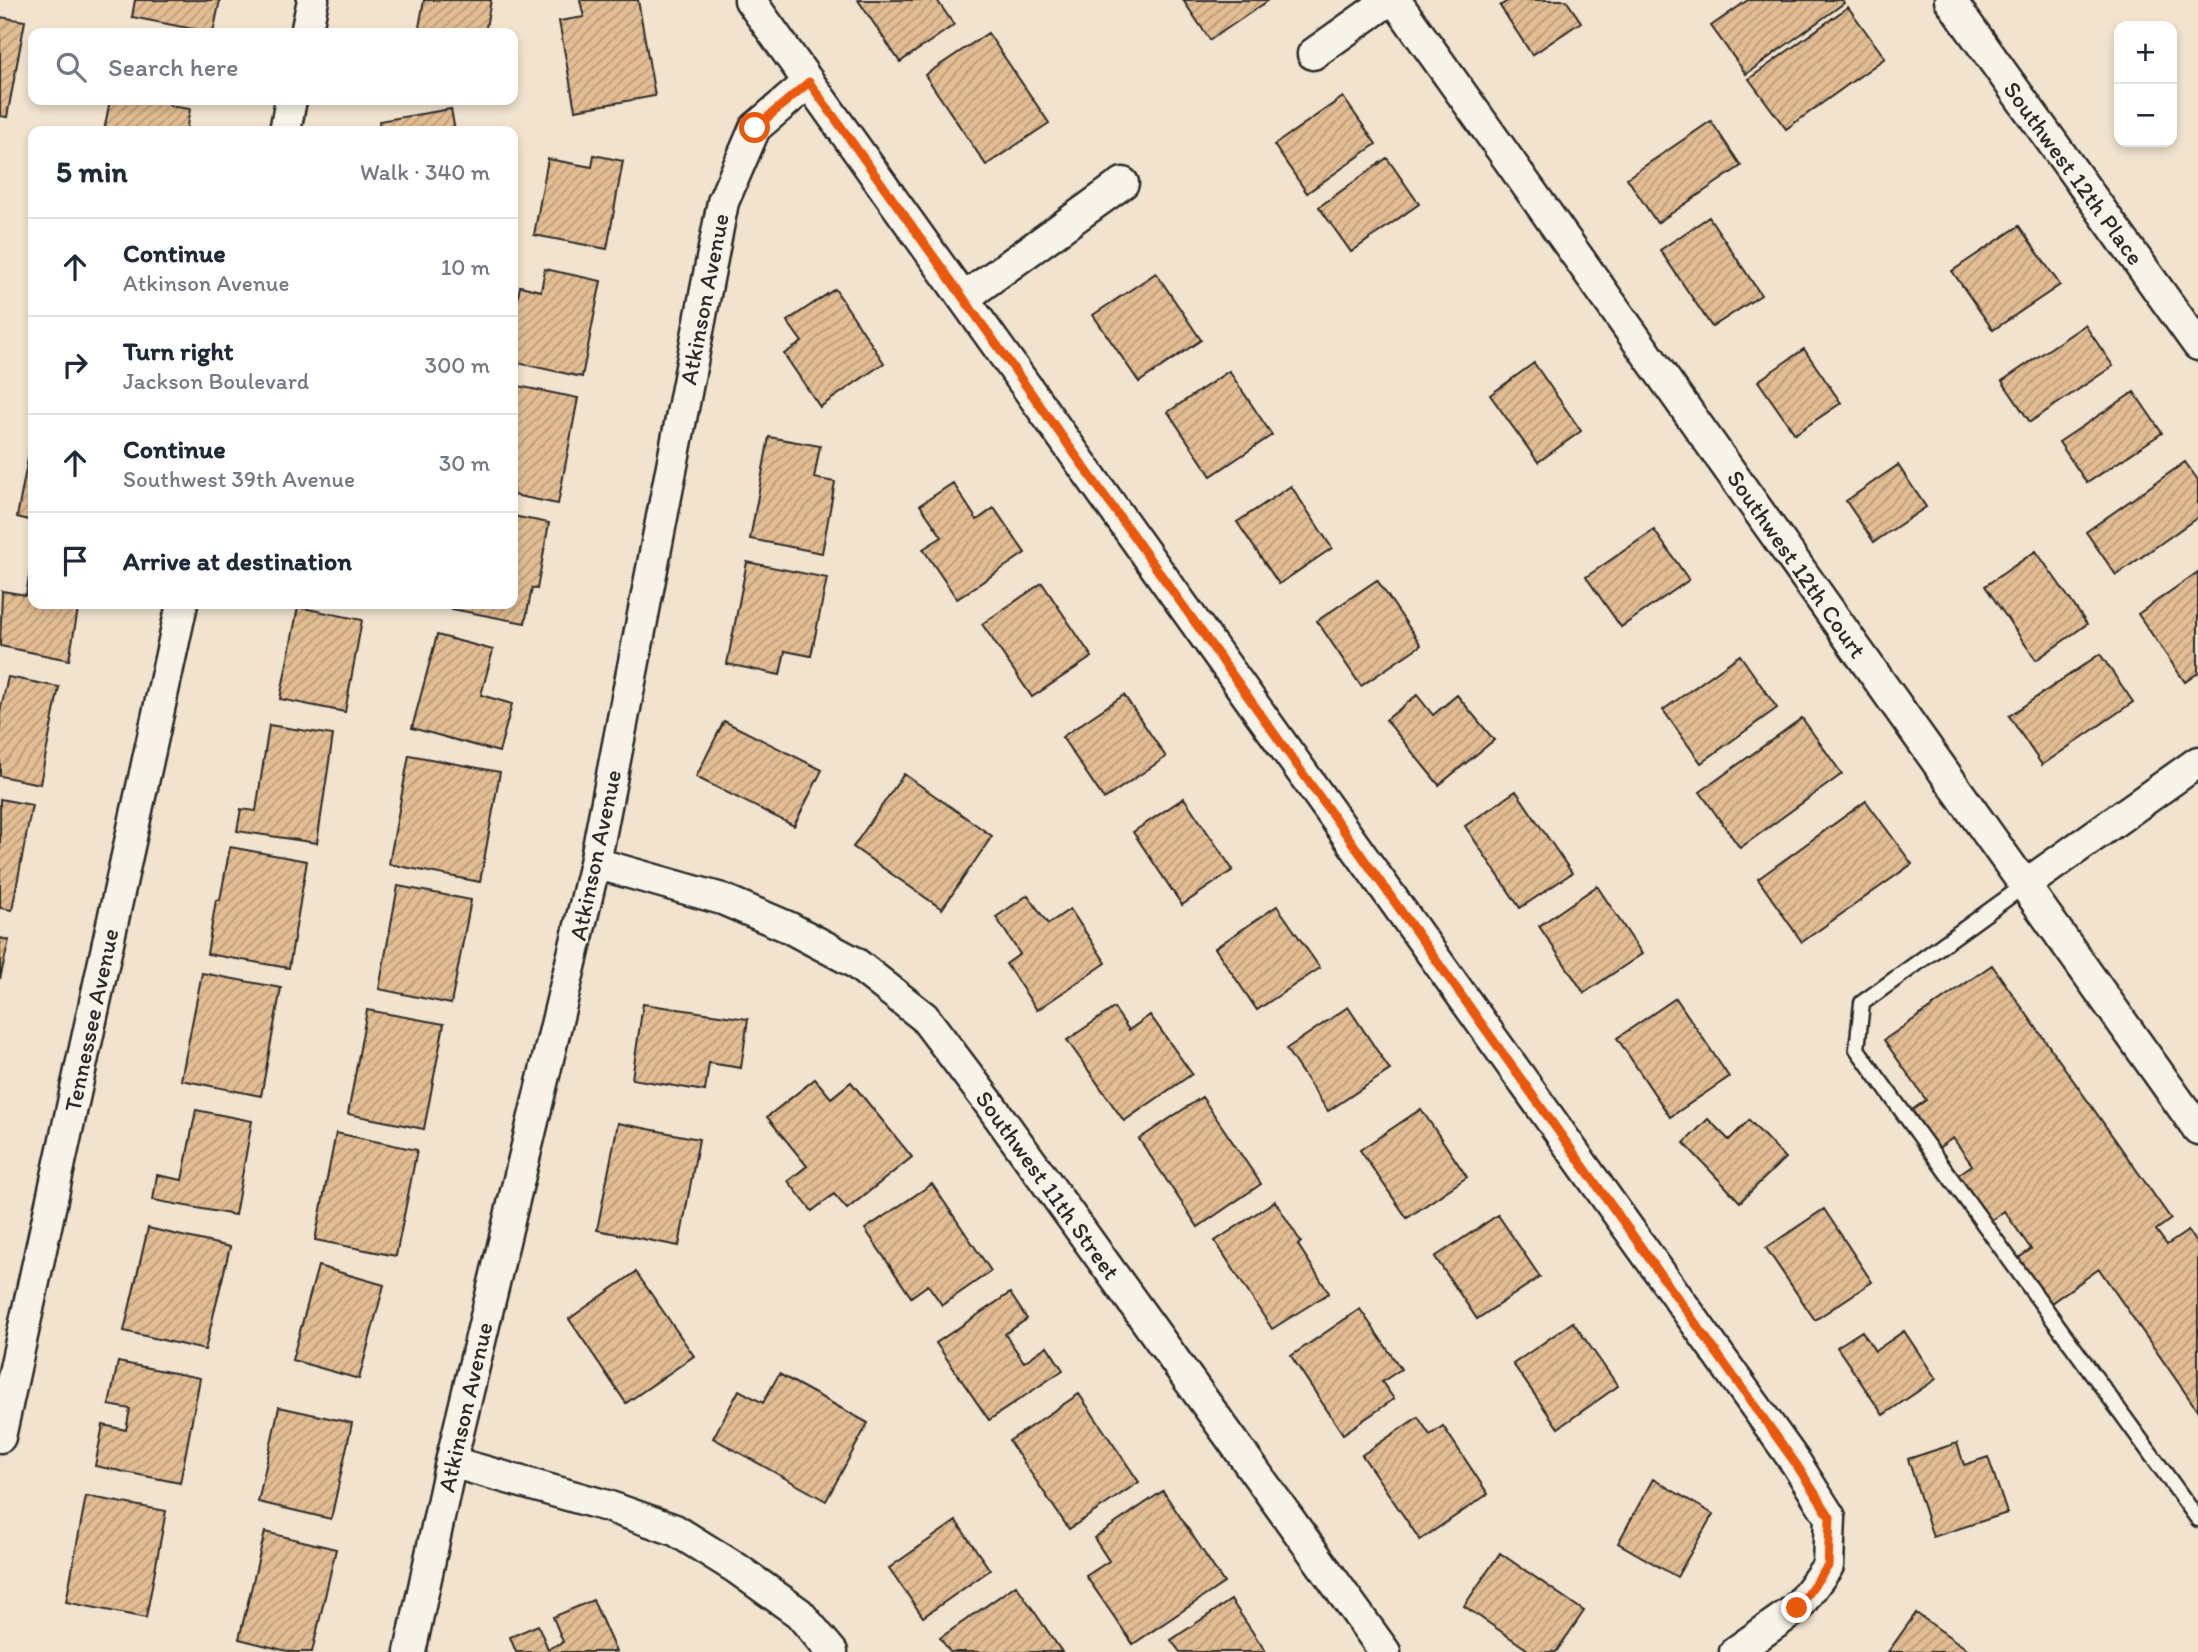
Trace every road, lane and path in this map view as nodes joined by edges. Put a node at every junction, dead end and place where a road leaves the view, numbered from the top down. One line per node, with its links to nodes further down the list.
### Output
1 (313, 0): 6 (street)
2 (750, 0): 8 (street)
3 (1389, 0): 7 (street)
4 (1395, 0): 17 (street, Southwest 12th Court)
5 (1950, 0): 13 (street, Southwest 12th Place)
6 (307, 28)
7 (1313, 54)
8 (809, 82): 12 (street); 16 (street, Atkinson Avenue)
9 (290, 105): 10 (street)
10 (286, 126)
11 (1123, 183): 12 (street)
12 (964, 298): 25 (street)
13 (2198, 345)
14 (180, 609): 19 (street, Tennessee Avenue)
15 (2198, 762): 17 (street)
16 (595, 863): 20 (street, Atkinson Avenue); 24 (street, Southwest 11th Street)
17 (2025, 885): 18 (street, Southwest 12th Court); 21 (lane)
18 (2198, 1129)
19 (0, 1437)
20 (451, 1462): 22 (street, Atkinson Avenue); 23 (street)
21 (2198, 1519)
22 (410, 1652)
23 (832, 1652)
24 (1385, 1652)
25 (1735, 1652)

